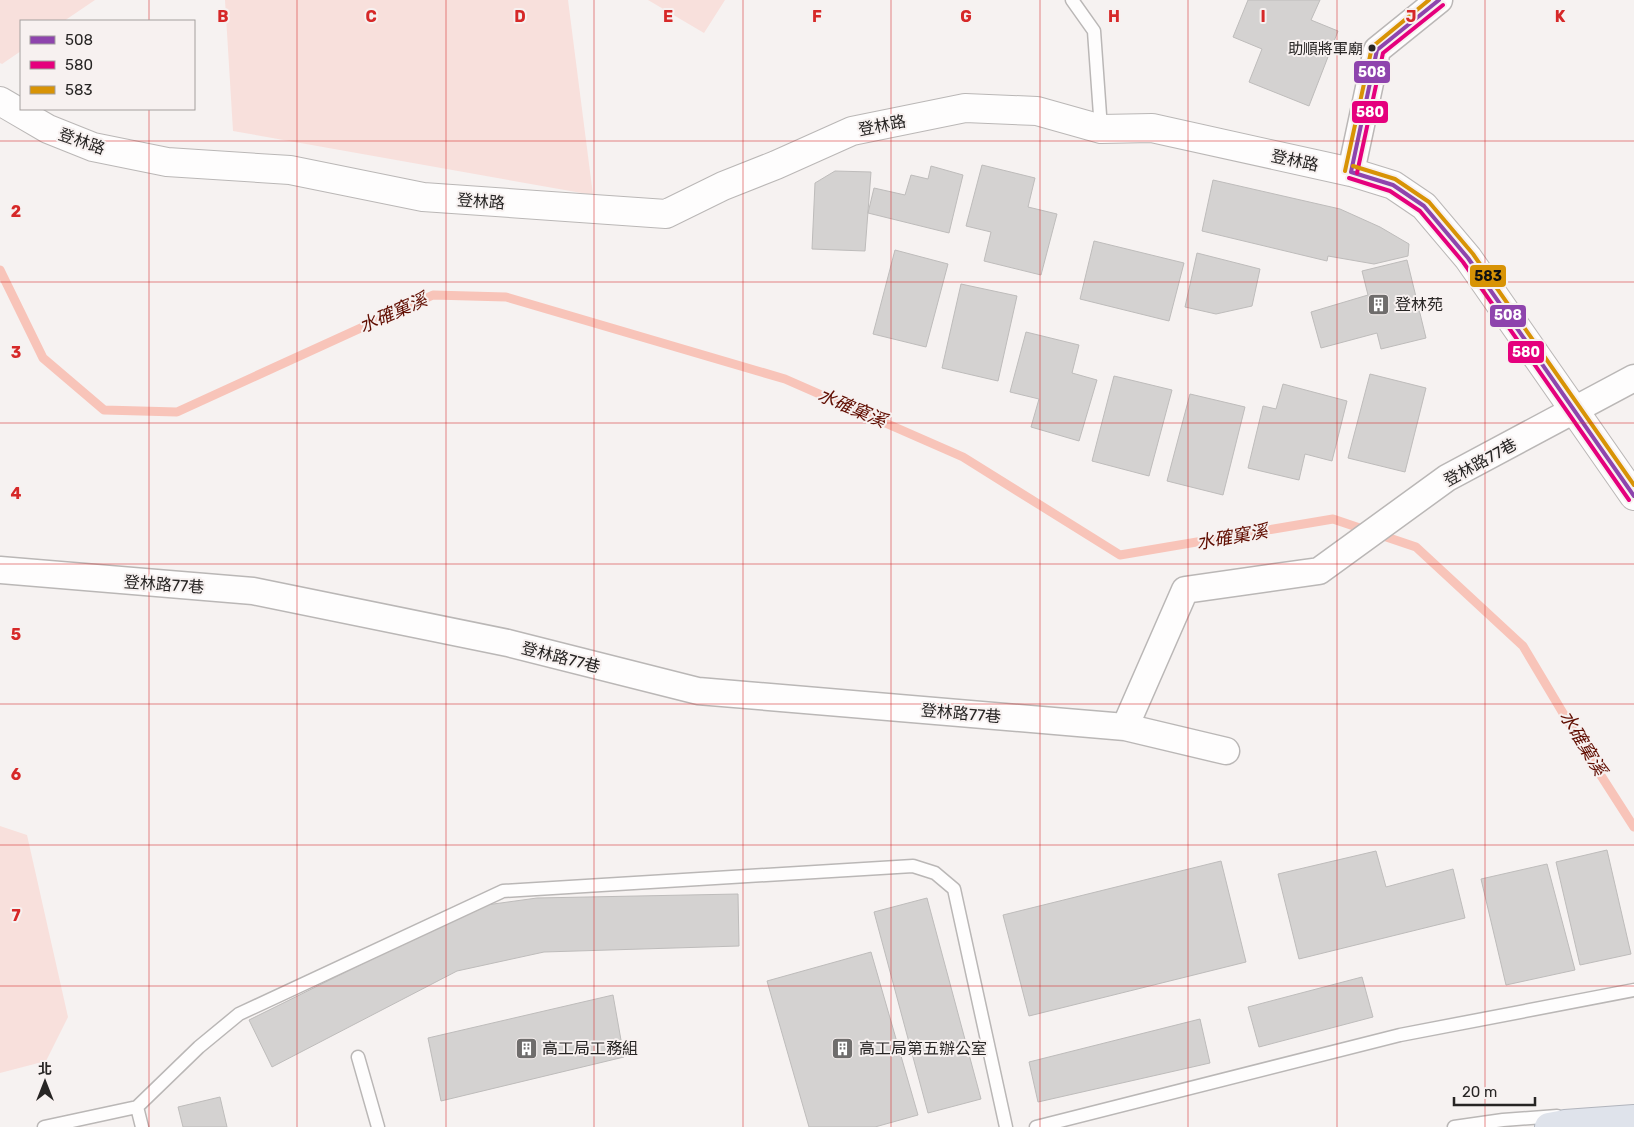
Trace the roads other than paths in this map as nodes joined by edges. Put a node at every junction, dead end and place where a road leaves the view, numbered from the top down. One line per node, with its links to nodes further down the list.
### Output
1 (1072, 0): 4 (lane)
2 (1440, 0): 5 (street)
3 (0, 101): 4 (street, 登林路)
4 (1102, 129): 5 (street, 登林路)
5 (1350, 172): 7 (street, 登林路)
6 (1634, 378): 7 (street, 登林路77巷)
7 (1574, 410): 8 (street, 登林路); 10 (street, 登林路77巷)
8 (1634, 496)
9 (0, 570): 10 (street, 登林路77巷)
10 (1125, 727): 11 (street, 登林路77巷)
11 (1226, 751)
12 (1634, 990): 21 (lane)
13 (358, 1057): 19 (lane)
14 (137, 1107): 17 (lane); 18 (lane); 20 (lane)
15 (1634, 1110): 22 (lane)
16 (1634, 1119): 23 (highway)
17 (44, 1127)
18 (142, 1127)
19 (378, 1127)
20 (1006, 1127)
21 (1036, 1127)
22 (1454, 1127)
23 (1548, 1127)

